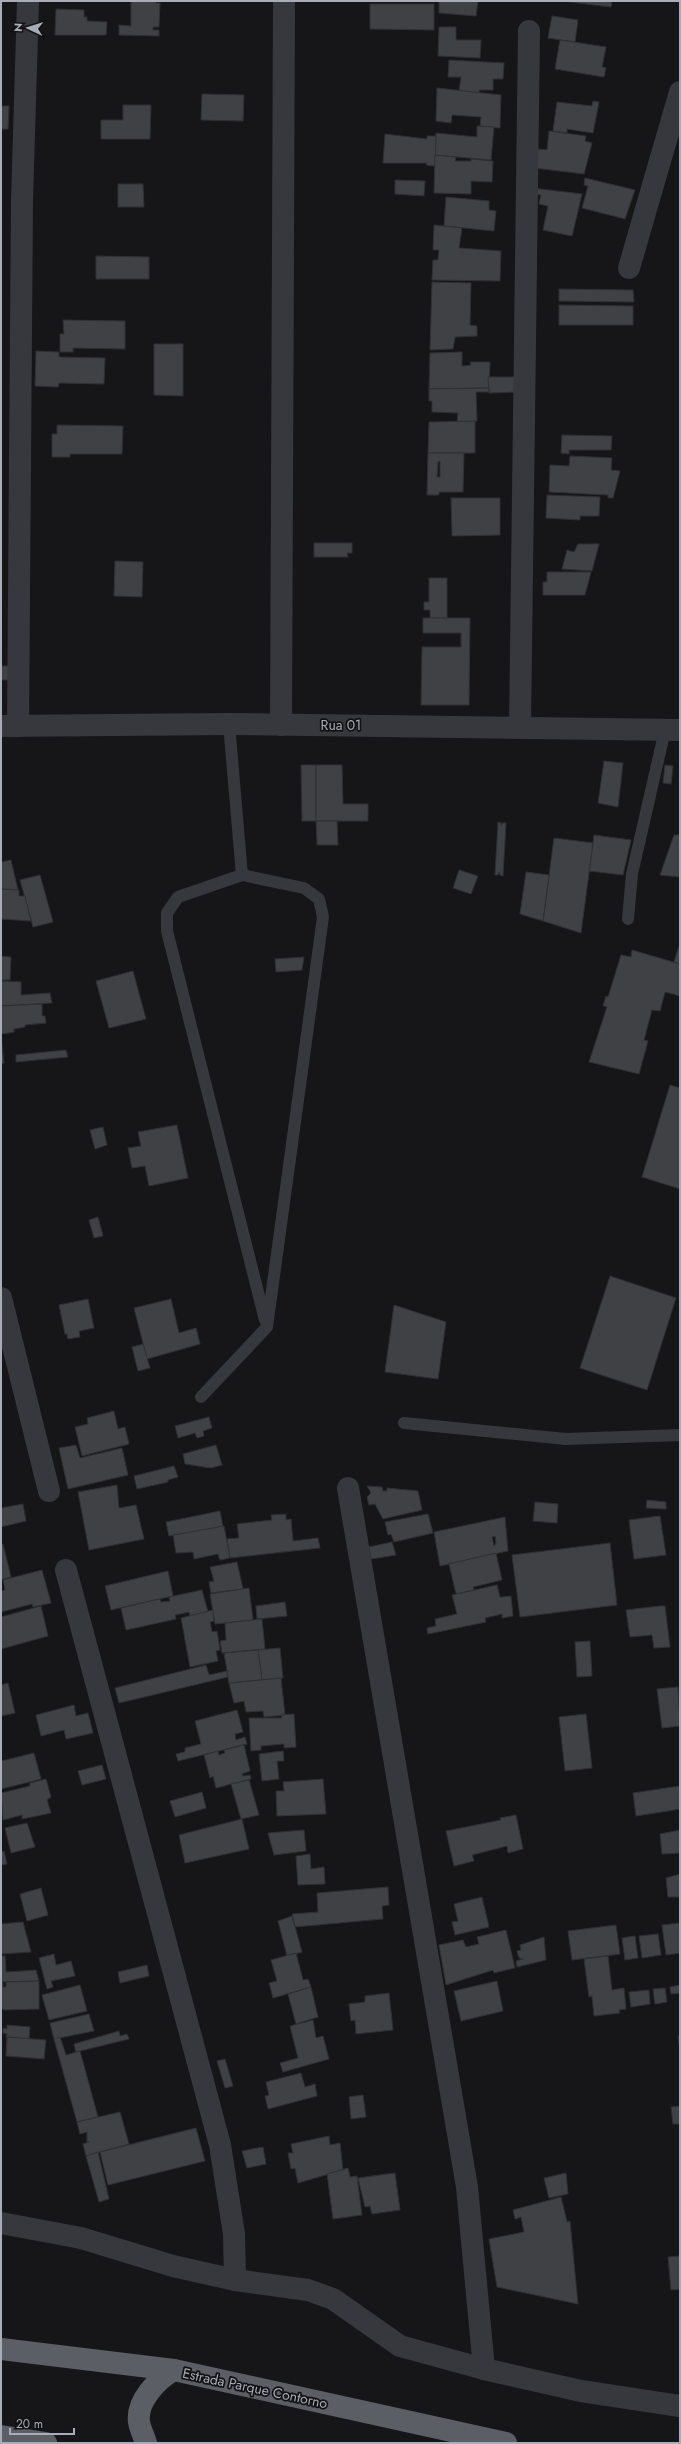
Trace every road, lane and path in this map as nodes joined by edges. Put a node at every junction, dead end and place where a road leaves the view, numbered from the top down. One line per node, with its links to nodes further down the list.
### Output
1 (28, 1): 8 (street)
2 (284, 1): 7 (street)
3 (529, 31): 9 (street)
4 (680, 92): 5 (street)
5 (629, 268)
6 (229, 724): 7 (street, Rua 01); 8 (street, Rua 01); 11 (lane)
7 (281, 725): 9 (street, Rua 01)
8 (9, 726)
9 (520, 727): 10 (street, Rua 01)
10 (673, 730): 12 (lane)
11 (242, 875): 14 (lane); 14 (lane)
12 (628, 919)
13 (1, 1298): 19 (street)
14 (267, 1327): 15 (lane)
15 (201, 1397)
16 (404, 1424): 17 (lane)
17 (680, 1435)
18 (348, 1488): 24 (street)
19 (49, 1491)
20 (66, 1570): 22 (street)
21 (1, 2223): 22 (street)
22 (235, 2280): 24 (street)
23 (1, 2349): 25 (highway, Estrada Parque Contorno)
24 (484, 2369): 26 (street)
25 (174, 2370): 29 (highway); 30 (highway, Estrada Parque Contorno)
26 (680, 2406)
27 (1, 2436): 28 (highway)
28 (46, 2443)
29 (146, 2443)
30 (506, 2443)

